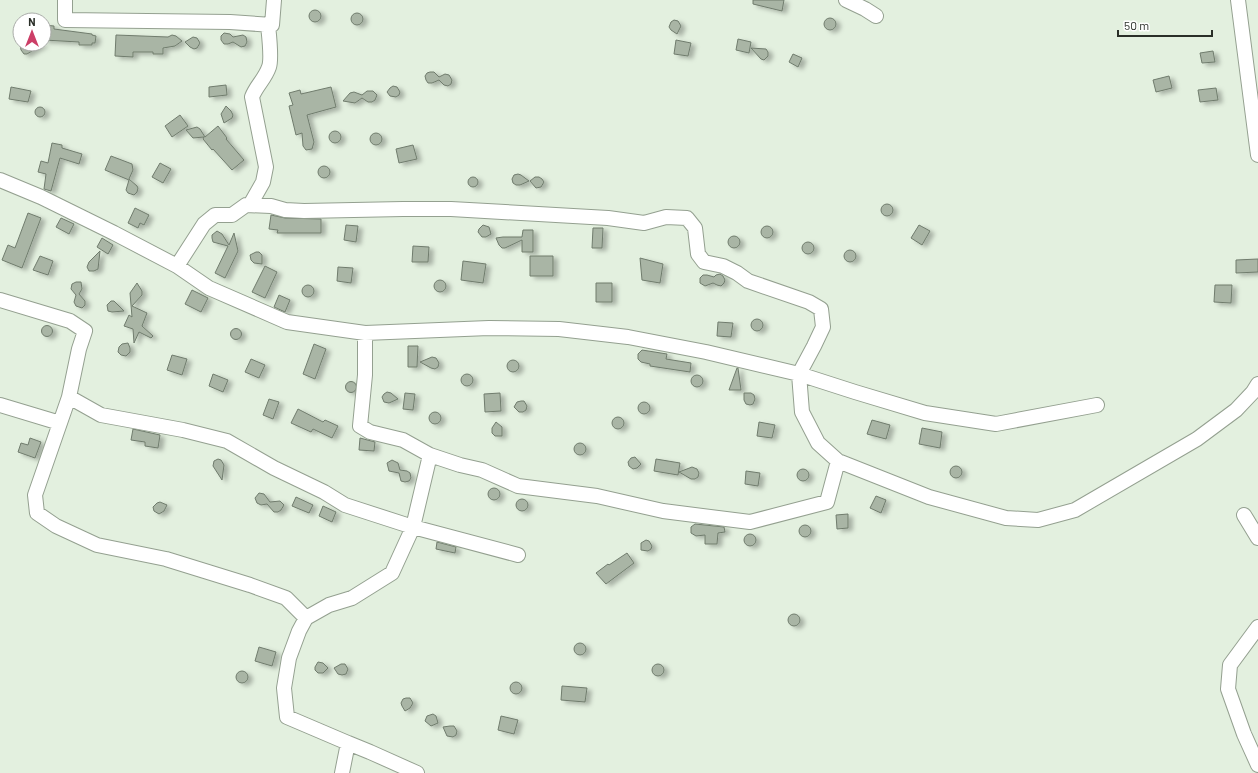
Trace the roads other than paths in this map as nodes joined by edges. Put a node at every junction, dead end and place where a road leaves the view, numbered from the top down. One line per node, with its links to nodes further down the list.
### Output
1 (65, 0): 6 (street)
2 (274, 0): 6 (street)
3 (846, 0): 5 (street)
4 (1238, 0): 7 (street)
5 (876, 16)
6 (268, 25): 10 (street)
7 (1252, 72): 8 (street)
8 (1258, 155)
9 (0, 180): 11 (street)
10 (250, 205): 11 (street); 14 (street)
11 (178, 266): 13 (street)
12 (0, 300): 16 (street)
13 (365, 332): 14 (street); 20 (street)
14 (799, 374): 18 (street); 21 (street)
15 (1258, 384): 21 (street)
16 (69, 397): 19 (street); 23 (street)
17 (0, 405): 19 (street)
18 (1097, 405)
19 (60, 423): 26 (street)
20 (430, 455): 21 (street); 23 (street)
21 (838, 461)
22 (1244, 516): 24 (street)
23 (413, 527): 25 (street); 26 (street)
24 (1258, 538)
25 (518, 554)
26 (306, 618): 28 (street)
27 (1258, 627): 29 (street)
28 (348, 743): 30 (street); 31 (street)
29 (1258, 765)
30 (342, 773)
31 (417, 773)

